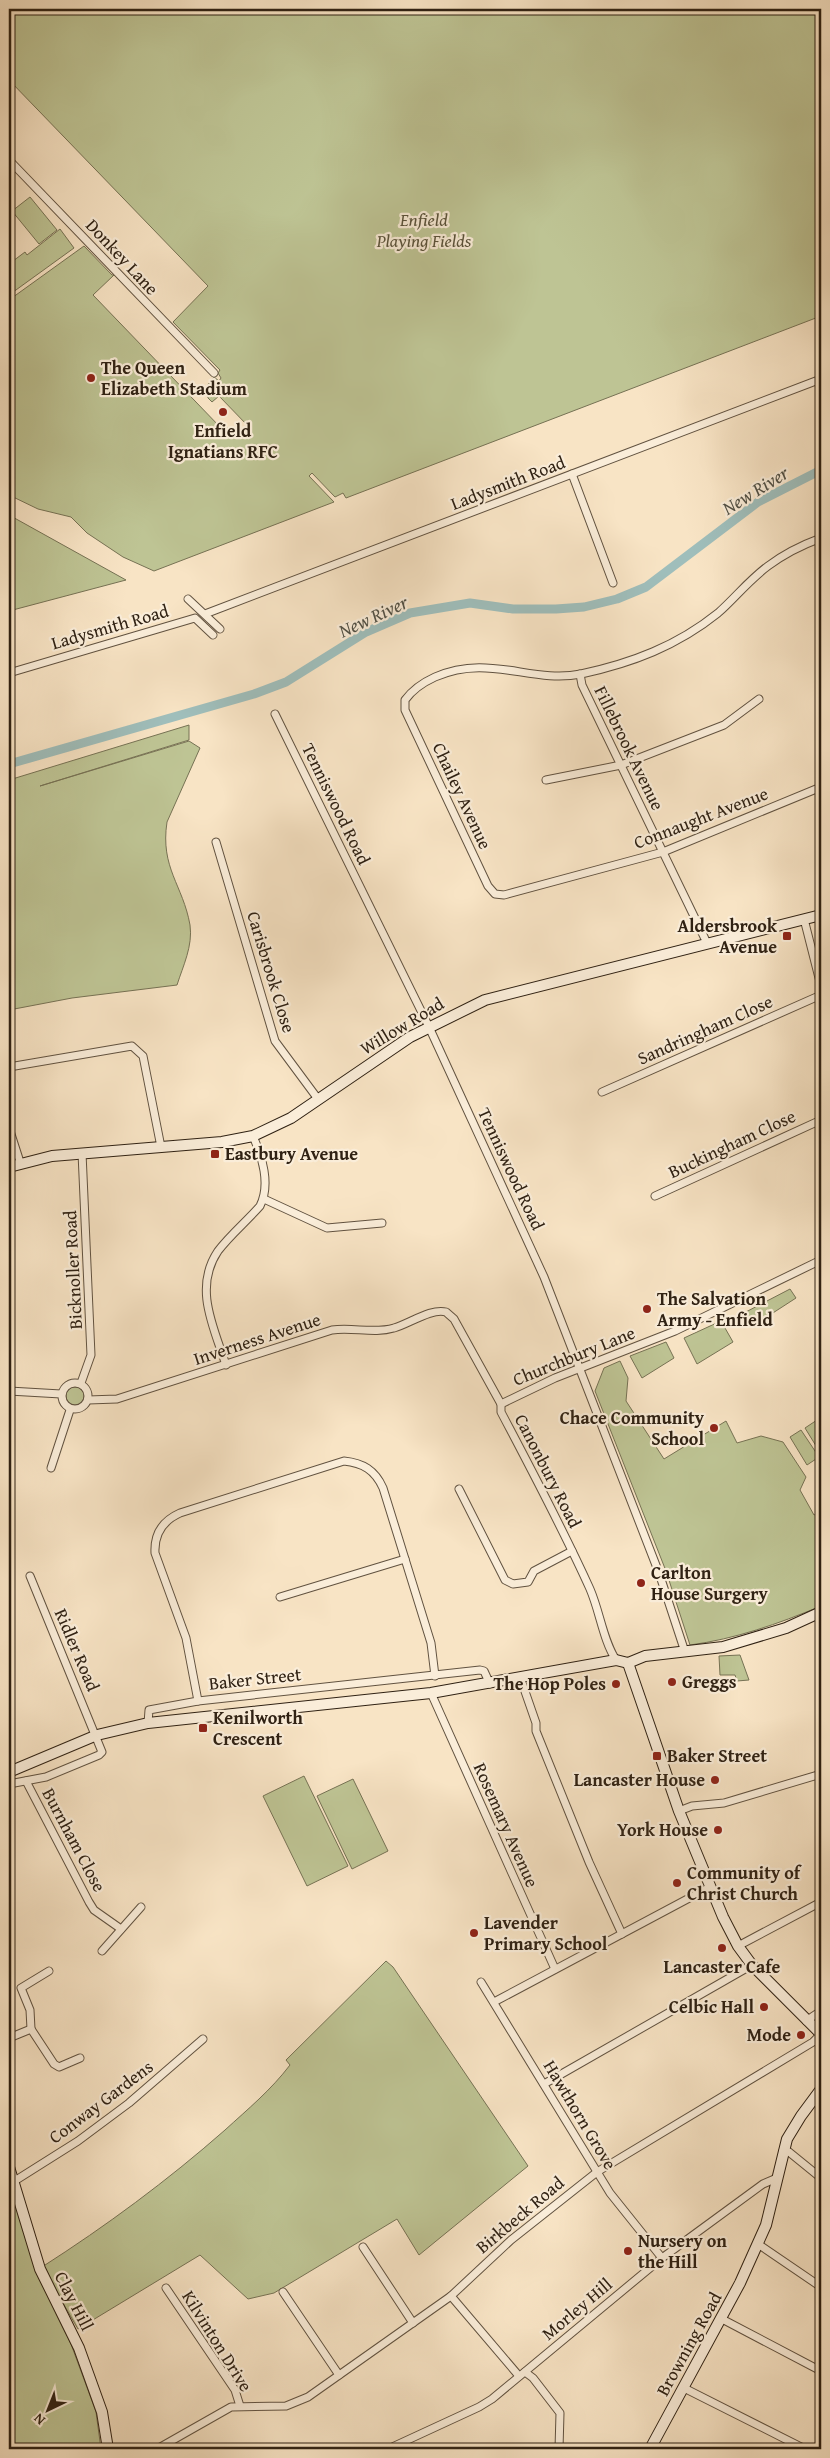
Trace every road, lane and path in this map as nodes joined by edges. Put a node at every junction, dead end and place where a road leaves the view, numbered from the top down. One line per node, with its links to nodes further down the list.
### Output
1 (9, 160): 2 (street, Donkey Lane)
2 (214, 373)
3 (821, 379): 4 (street, Ladysmith Road)
4 (572, 474): 6 (street); 8 (street, Ladysmith Road)
5 (821, 538): 12 (street)
6 (613, 582)
7 (188, 599): 8 (street)
8 (205, 614): 9 (street)
9 (220, 629)
10 (213, 635): 11 (street, Ladysmith Road)
11 (9, 673)
12 (580, 674): 15 (street, Fillebrook Avenue); 20 (street, Chailey Avenue)
13 (760, 699): 15 (street)
14 (275, 714): 26 (street, Tenniswood Road)
15 (621, 765): 16 (street); 19 (street, Fillebrook Avenue)
16 (546, 780)
17 (821, 787): 19 (street, Connaught Avenue)
18 (216, 842): 29 (street, Carisbrook Close)
19 (663, 852): 20 (street, Connaught Avenue); 23 (street, Fillebrook Avenue)
20 (504, 896)
21 (821, 915): 22 (street, Willow Road)
22 (804, 919): 23 (street, Willow Road); 24 (street)
23 (707, 943): 26 (street, Willow Road)
24 (821, 986)
25 (821, 995): 28 (street, Sandringham Close)
26 (429, 1027): 29 (street, Willow Road); 43 (street, Tenniswood Road)
27 (9, 1068): 33 (street)
28 (602, 1092)
29 (318, 1099): 32 (street, Willow Road)
30 (821, 1120): 37 (street, Buckingham Close)
31 (9, 1128): 35 (street)
32 (253, 1136): 33 (street, Willow Road); 38 (street)
33 (161, 1147): 34 (street, Willow Road)
34 (82, 1152): 35 (street, Willow Road); 44 (street, Bicknoller Road)
35 (20, 1162): 36 (street, Willow Road)
36 (9, 1167)
37 (655, 1196)
38 (264, 1199): 39 (street); 42 (street)
39 (382, 1223)
40 (821, 1260): 43 (street, Churchbury Lane)
41 (435, 1312): 42 (street, Inverness Avenue); 48 (street, Canonbury Road)
42 (226, 1365): 47 (street, Inverness Avenue)
43 (580, 1368): 48 (street, Churchbury Lane); 57 (street, Tenniswood Road)
44 (81, 1383): 46 (street); 47 (street)
45 (9, 1392): 46 (street)
46 (61, 1394): 49 (street)
47 (88, 1400): 49 (street, Inverness Avenue)
48 (501, 1404): 52 (street, Canonbury Road)
49 (70, 1410): 50 (street)
50 (51, 1468)
51 (459, 1490): 52 (street)
52 (572, 1551): 58 (street, Canonbury Road)
53 (404, 1559): 55 (street); 60 (street); 64 (street)
54 (30, 1576): 66 (street, Ridler Road)
55 (280, 1597)
56 (821, 1612): 57 (street)
57 (685, 1652): 59 (street)
58 (616, 1660): 59 (street, Baker Street); 61 (street, Baker Street)
59 (628, 1663): 71 (street)
60 (435, 1676): 62 (street, Baker Street); 64 (street, Baker Street)
61 (520, 1677): 62 (street, Baker Street); 76 (street)
62 (490, 1684): 63 (street, Baker Street)
63 (430, 1693): 65 (street, Baker Street); 80 (street, Rosemary Avenue)
64 (198, 1701): 65 (street, Baker Street)
65 (148, 1723): 66 (street, Baker Street)
66 (97, 1735): 67 (street, Baker Street); 69 (street)
67 (9, 1772)
68 (821, 1774): 71 (street)
69 (26, 1782): 70 (street); 75 (street, Burnham Close)
70 (9, 1784)
71 (679, 1811): 72 (street)
72 (710, 1887): 76 (street); 77 (street)
73 (821, 1902): 77 (street)
74 (141, 1907): 75 (street)
75 (121, 1929): 78 (street)
76 (622, 1934): 80 (street)
77 (738, 1946): 79 (street)
78 (102, 1951)
79 (752, 1965): 85 (street); 91 (street)
80 (555, 1969): 83 (street)
81 (49, 1971): 86 (street)
82 (481, 1982): 83 (street, Hawthorn Grove)
83 (494, 2002): 91 (street, Hawthorn Grove)
84 (821, 2010): 85 (street)
85 (806, 2020): 87 (street)
86 (31, 2029): 88 (street); 90 (street)
87 (821, 2034): 95 (street, Birkbeck Road)
88 (9, 2038)
89 (203, 2039): 98 (street, Conway Gardens)
90 (80, 2058)
91 (544, 2084): 95 (street, Hawthorn Grove)
92 (821, 2089): 93 (street, Browning Road)
93 (783, 2151): 96 (street, Browning Road); 97 (street)
94 (9, 2167): 98 (street, Clay Hill)
95 (597, 2172): 101 (street, Hawthorn Grove); 105 (street, Birkbeck Road)
96 (777, 2178): 99 (street, Browning Road); 101 (street, Morley Hill)
97 (821, 2178)
98 (13, 2182): 113 (street, Clay Hill)
99 (758, 2244): 102 (street); 106 (street, Browning Road)
100 (363, 2247): 107 (street)
101 (662, 2258): 109 (street, Morley Hill)
102 (821, 2287)
103 (166, 2288): 112 (street, Kilvinton Drive)
104 (283, 2292): 110 (street)
105 (451, 2296): 107 (street, Birkbeck Road); 109 (street)
106 (722, 2319): 108 (street); 111 (street, Browning Road)
107 (413, 2323): 110 (street, Birkbeck Road)
108 (821, 2371)
109 (522, 2374): 115 (street, Morley Hill); 116 (street)
110 (339, 2375): 112 (street, Birkbeck Road)
111 (684, 2388): 117 (street, Browning Road); 118 (street)
112 (240, 2406): 114 (street, Kilvinton Drive)
113 (108, 2449)
114 (157, 2449)
115 (388, 2449)
116 (559, 2449)
117 (650, 2449)
118 (806, 2449)

